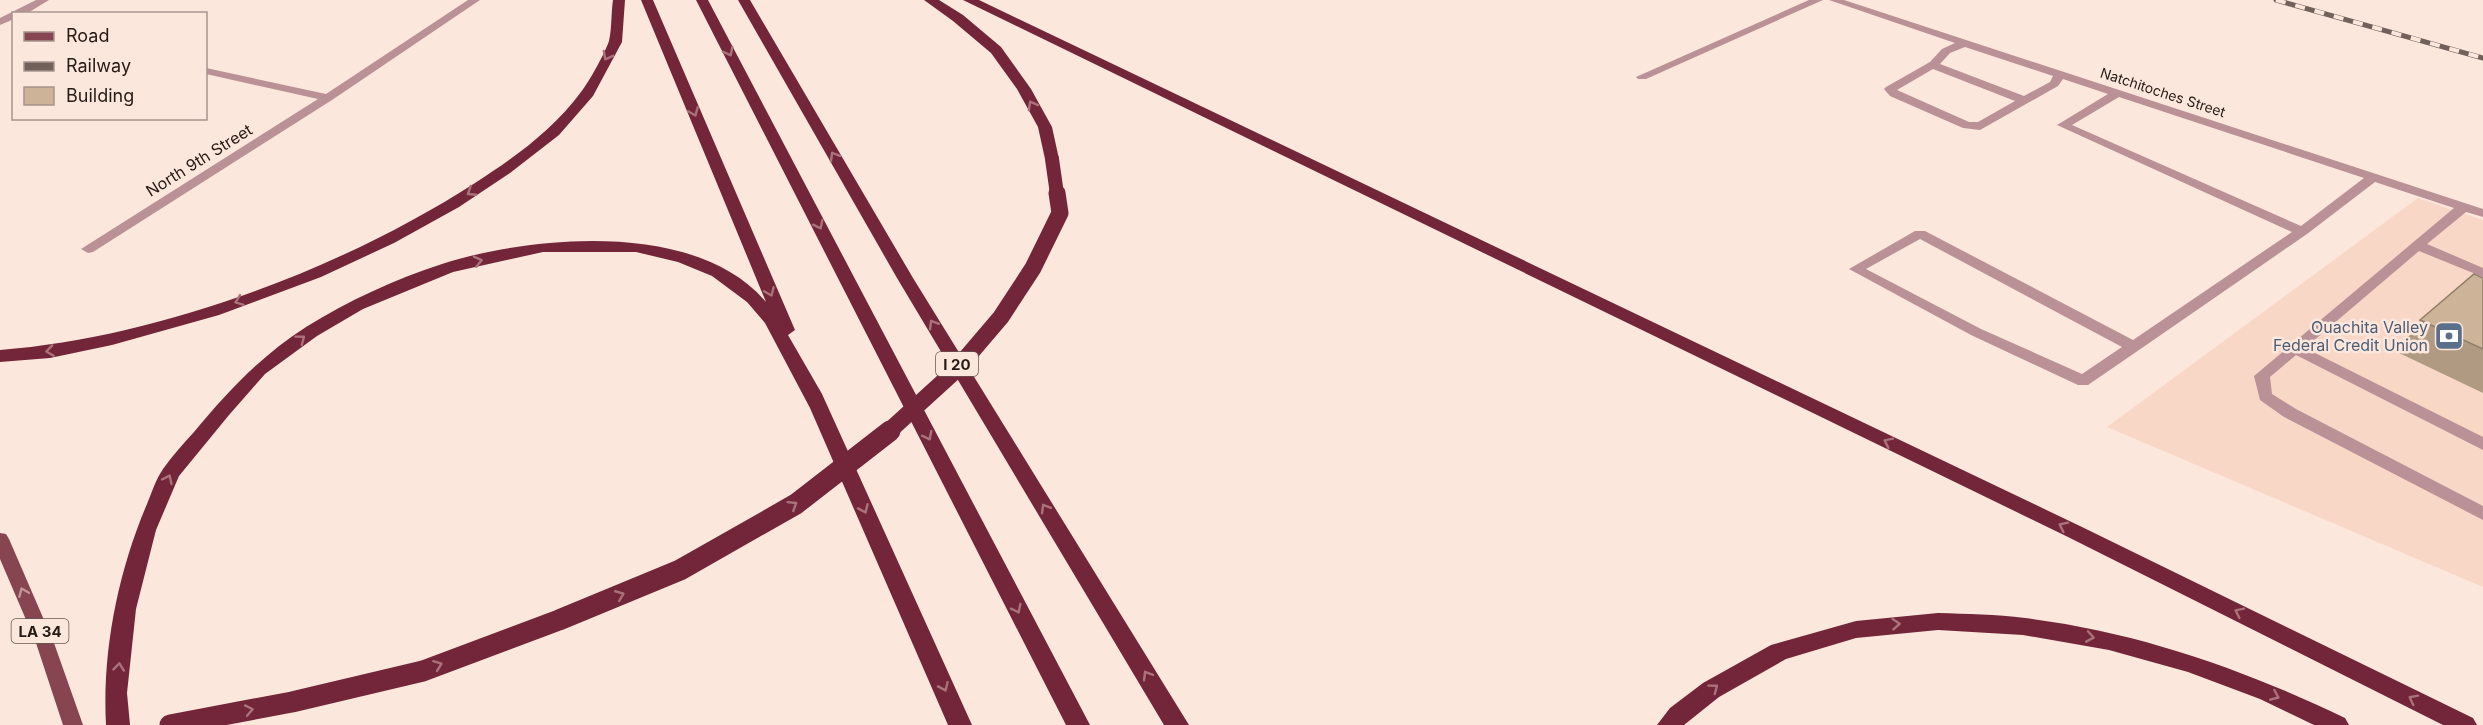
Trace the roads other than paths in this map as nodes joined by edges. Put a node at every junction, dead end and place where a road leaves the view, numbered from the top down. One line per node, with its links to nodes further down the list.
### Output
1 (44, 0): 11 (street)
2 (475, 0): 18 (street, North 9th Street)
3 (619, 0): 29 (highway, one-way to 29)
4 (647, 0): 30 (highway, one-way to 30)
5 (702, 0): 38 (highway, one-way to 38)
6 (744, 0): 39 (highway, I 20, one-way to 6)
7 (930, 0): 36 (highway, one-way to 7, bridge)
8 (969, 0): 42 (highway, one-way to 8)
9 (1818, 0): 16 (street)
10 (1834, 0): 12 (street, Natchitoches Street)
11 (19, 12)
12 (1965, 43): 13 (street); 15 (street, Natchitoches Street)
13 (1932, 65): 19 (street); 19 (street)
14 (207, 71): 18 (street)
15 (2060, 74): 17 (street, Natchitoches Street); 19 (street)
16 (1642, 77)
17 (2118, 93): 20 (street, Natchitoches Street); 23 (street)
18 (328, 98): 25 (street, North 9th Street)
19 (2025, 101)
20 (2373, 177): 21 (street, Natchitoches Street); 23 (street)
21 (2463, 207): 22 (street, Natchitoches Street); 24 (street)
22 (2483, 213)
23 (2302, 231): 27 (street)
24 (2418, 245): 26 (street); 28 (street)
25 (88, 249)
26 (2483, 273)
27 (2134, 346): 27 (street)
28 (2295, 349): 31 (street); 32 (street)
29 (0, 356)
30 (818, 406): 35 (highway, one-way to 30); 37 (highway, one-way to 37)
31 (2483, 444)
32 (2483, 514)
33 (0, 539): 34 (main road, LA 34, one-way to 33)
34 (74, 725)
35 (118, 725)
36 (171, 725)
37 (960, 725)
38 (1078, 725)
39 (1177, 725)
40 (1669, 725): 41 (highway, one-way to 41)
41 (2337, 725)
42 (2465, 725)

